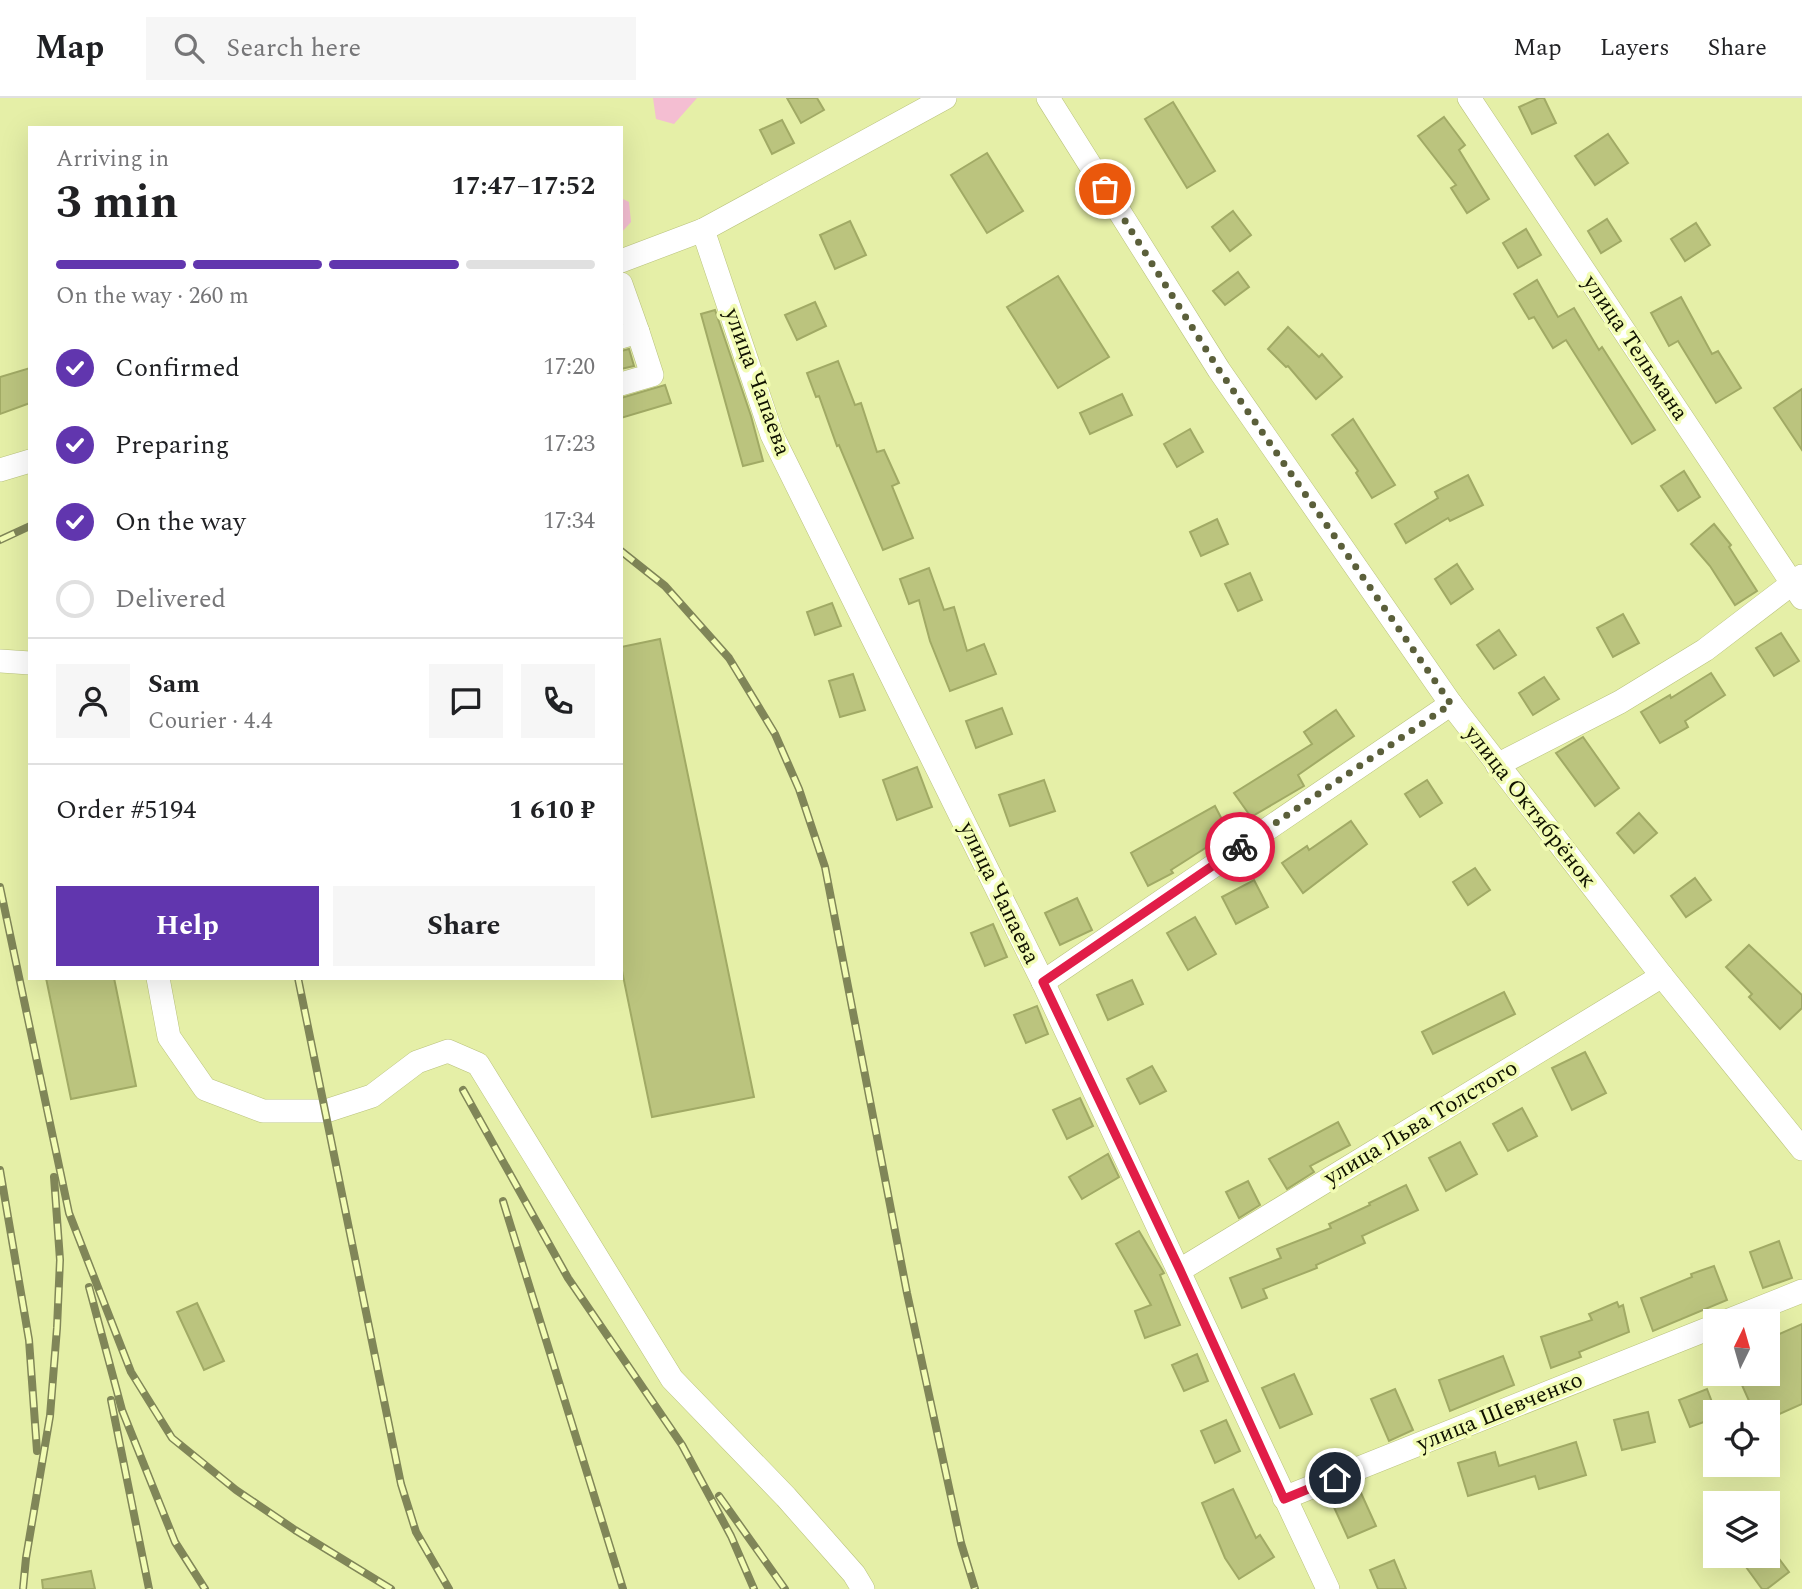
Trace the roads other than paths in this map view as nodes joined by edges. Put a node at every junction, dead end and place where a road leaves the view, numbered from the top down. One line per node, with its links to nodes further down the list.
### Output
1 (945, 98): 4 (street)
2 (1048, 98): 14 (street, улица Октябрёнок)
3 (1469, 98): 11 (street, улица Тельмана)
4 (703, 230): 5 (street); 18 (street, улица Чапаева)
5 (623, 260)
6 (623, 295): 7 (street)
7 (630, 334): 8 (street)
8 (623, 383)
9 (28, 462): 10 (street)
10 (0, 470)
11 (1799, 586): 15 (street)
12 (0, 661): 13 (street)
13 (28, 663)
14 (1451, 704): 15 (street, улица Октябрёнок); 18 (street)
15 (1497, 765): 16 (street, улица Октябрёнок)
16 (1662, 976): 19 (street, улица Октябрёнок); 20 (street, улица Льва Толстого)
17 (158, 980): 25 (street)
18 (1043, 982): 20 (street, улица Чапаева)
19 (1802, 1149)
20 (1180, 1270): 24 (street, улица Чапаева)
21 (1802, 1291): 22 (street)
22 (1757, 1309)
23 (1703, 1331): 24 (street, улица Шевченко)
24 (1284, 1499): 26 (street, улица Чапаева)
25 (863, 1589)
26 (1328, 1589)

